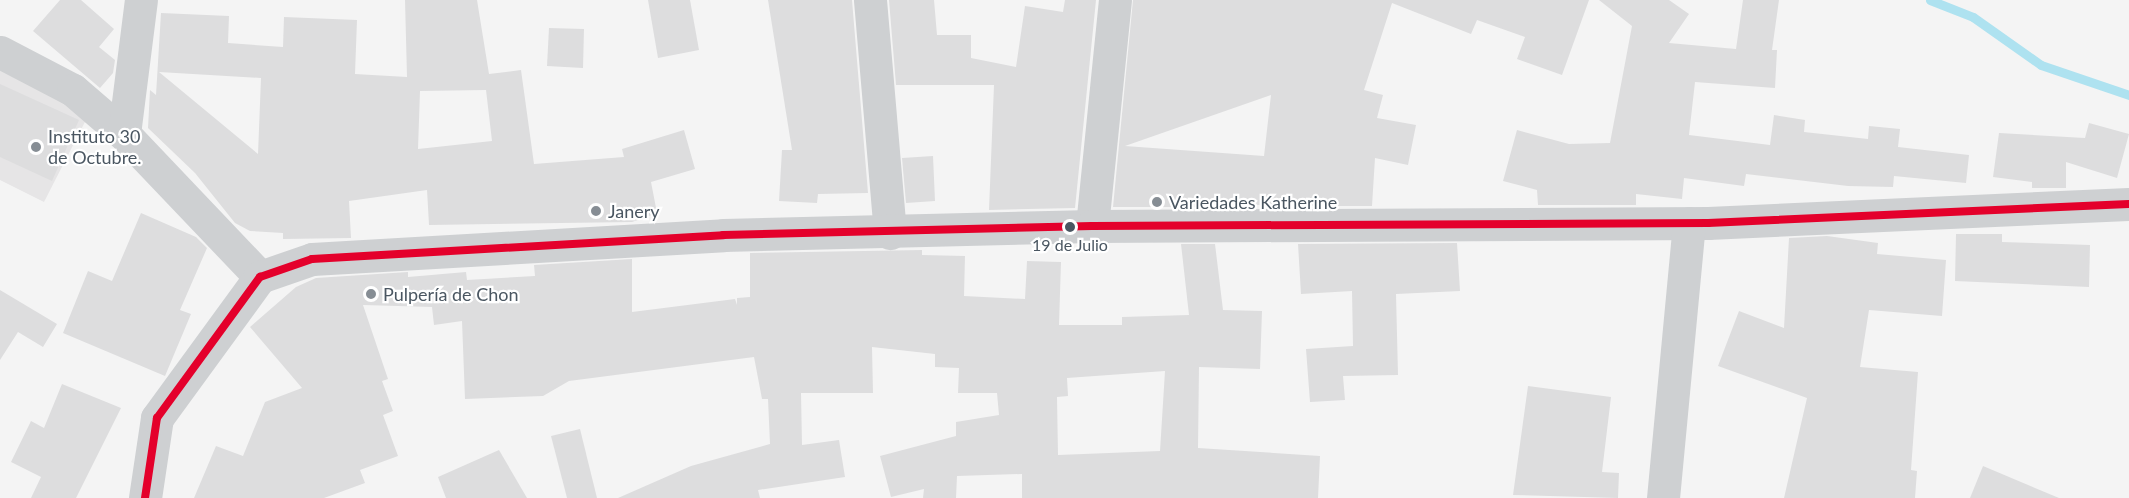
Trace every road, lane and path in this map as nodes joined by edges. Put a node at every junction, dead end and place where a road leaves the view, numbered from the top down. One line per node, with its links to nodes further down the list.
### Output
1 (141, 0): 5 (street)
2 (870, 0): 9 (street)
3 (1115, 0): 8 (street)
4 (0, 52): 5 (street)
5 (124, 134): 10 (street)
6 (2129, 204): 7 (street)
7 (1689, 223): 8 (street); 12 (street)
8 (1092, 226): 9 (street)
9 (890, 233): 10 (street)
10 (260, 277): 11 (street)
11 (145, 498)
12 (1663, 498)

